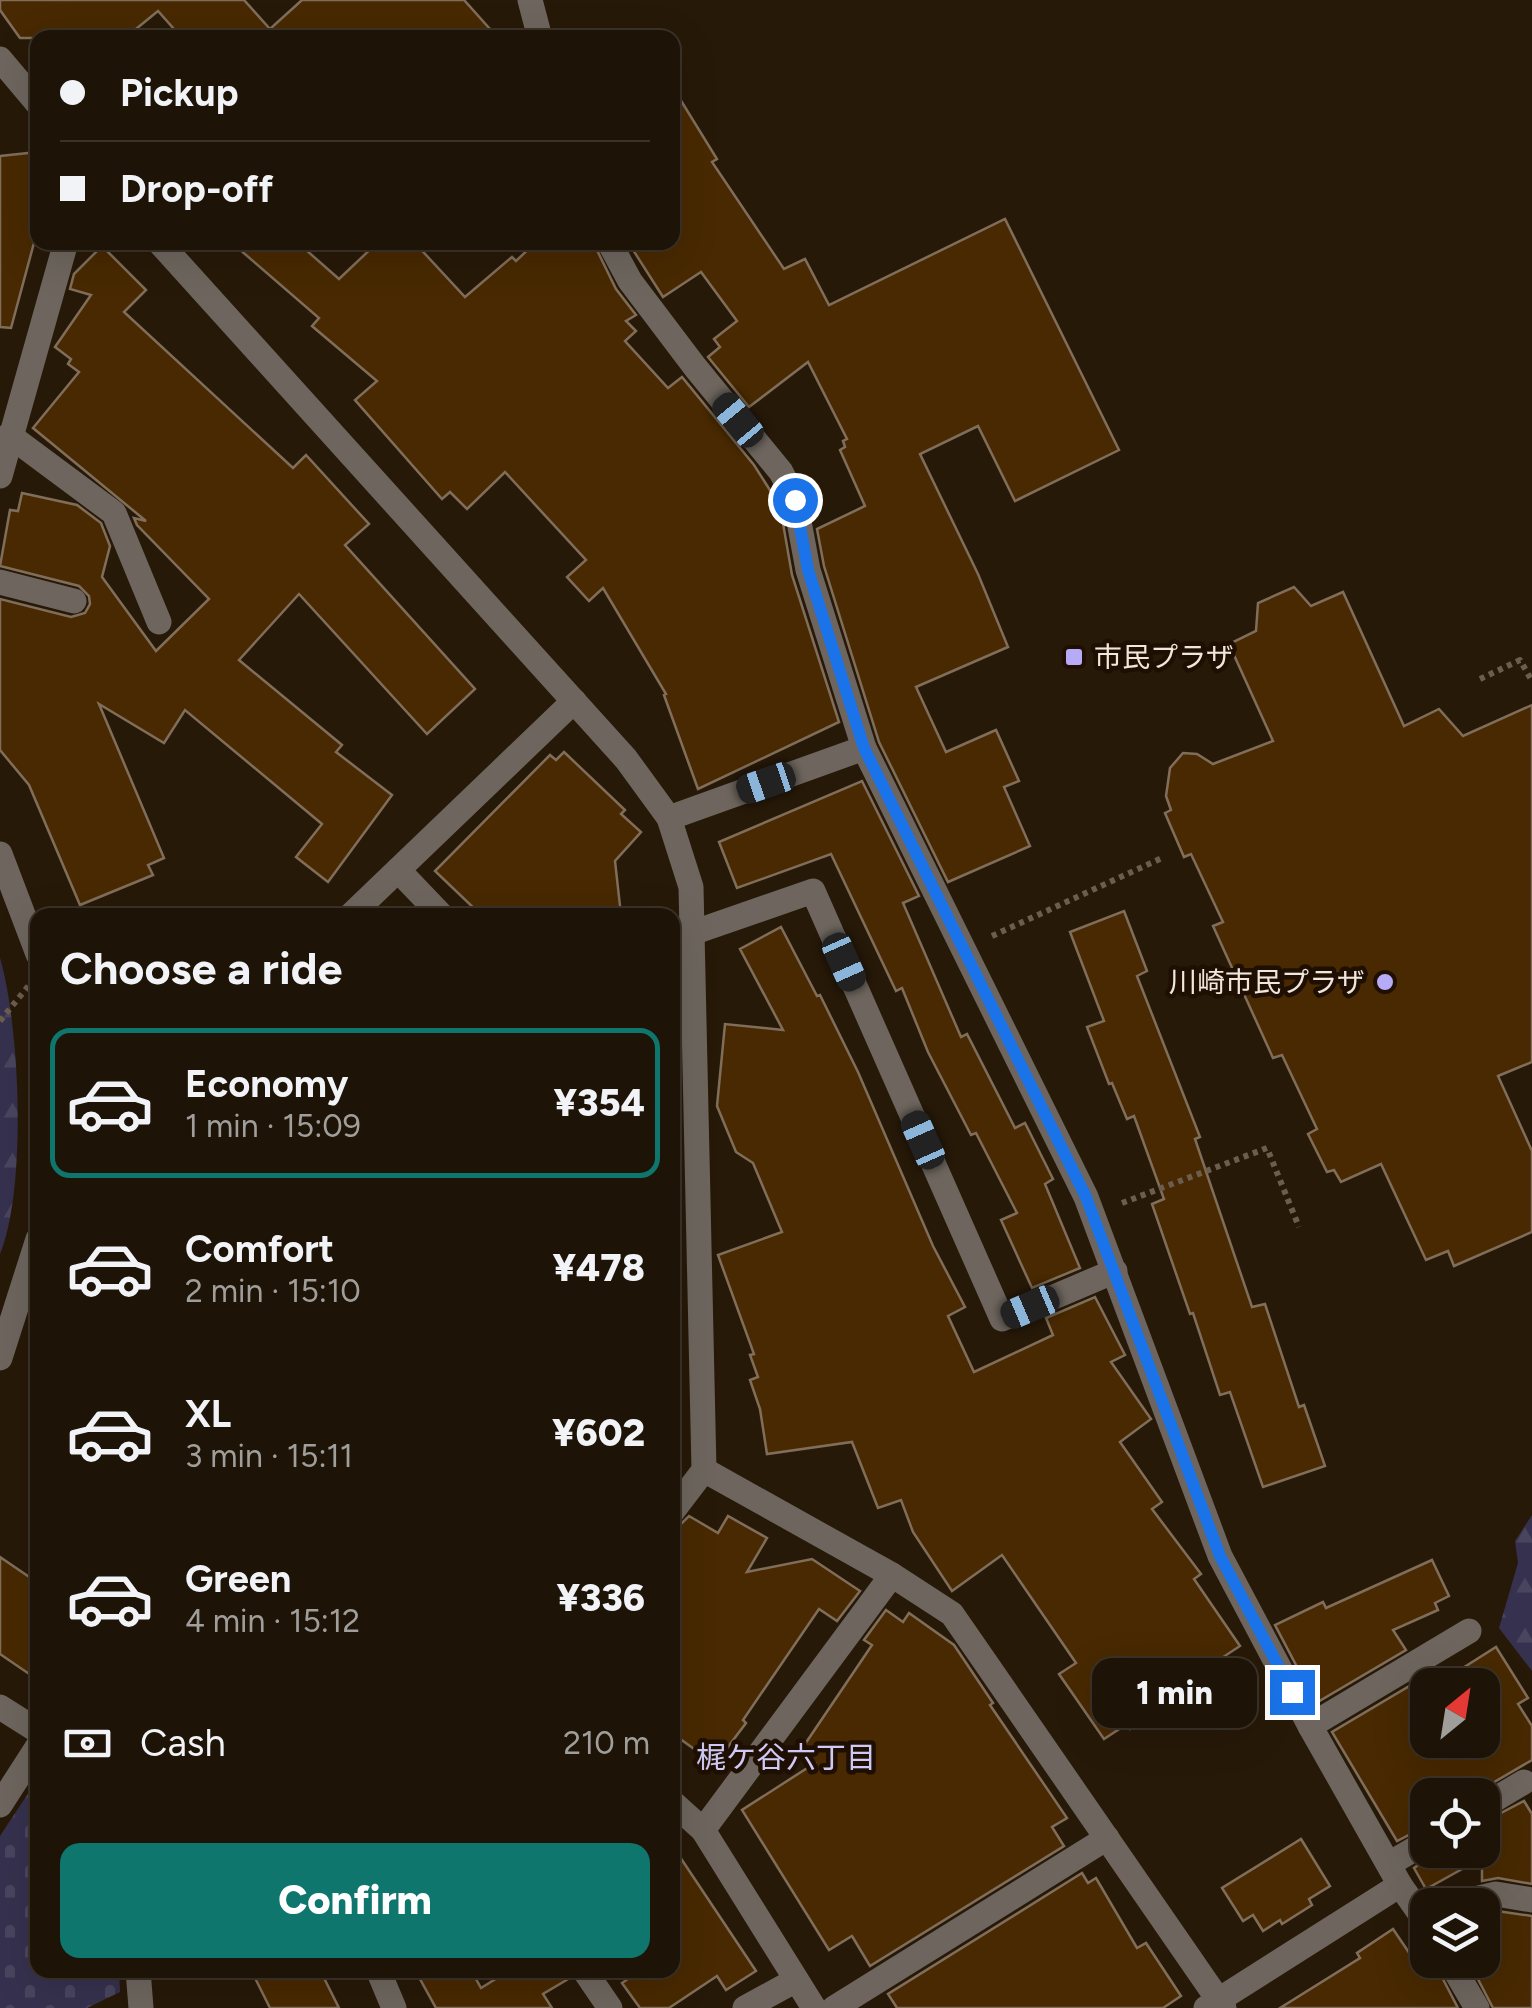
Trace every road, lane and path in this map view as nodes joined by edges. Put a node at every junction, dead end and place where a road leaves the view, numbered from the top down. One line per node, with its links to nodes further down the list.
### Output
1 (527, 3): 2 (street)
2 (537, 30)
3 (0, 58): 4 (street)
4 (30, 94)
5 (64, 250): 8 (street)
6 (166, 250): 15 (street)
7 (613, 250): 16 (street)
8 (9, 435): 9 (street); 12 (street)
9 (0, 476)
10 (0, 582): 11 (street)
11 (74, 601)
12 (159, 622)
13 (1480, 679): 14 (path)
14 (1532, 680)
15 (574, 701): 17 (street); 20 (street)
16 (864, 748): 17 (street); 25 (street)
17 (669, 818): 24 (street)
18 (0, 854): 23 (street)
19 (1162, 858): 25 (path)
20 (398, 870): 21 (street); 22 (street)
21 (358, 908)
22 (434, 908)
23 (30, 933)
24 (692, 933): 31 (street); 33 (street)
25 (964, 949): 28 (street)
26 (30, 985): 27 (path)
27 (0, 1022)
28 (1093, 1214): 29 (path); 31 (street)
29 (1299, 1228)
30 (30, 1264): 32 (street)
31 (1115, 1271): 38 (street)
32 (0, 1358)
33 (704, 1470): 34 (street); 35 (street)
34 (680, 1502)
35 (892, 1575): 44 (street); 45 (street)
36 (1469, 1630): 38 (street)
37 (0, 1706): 39 (street)
38 (1310, 1726): 47 (street)
39 (30, 1727)
40 (30, 1758): 43 (street)
41 (1524, 1782): 42 (street)
42 (1500, 1797)
43 (0, 1804)
44 (689, 1827): 55 (street)
45 (1106, 1838): 56 (street); 62 (street)
46 (1410, 1860): 47 (street)
47 (1395, 1875): 49 (street); 56 (street)
48 (1500, 1895): 50 (street)
49 (1410, 1896)
50 (1532, 1900)
51 (139, 1978): 57 (street)
52 (381, 1978): 58 (street)
53 (589, 1978): 59 (street)
54 (1459, 1978): 63 (street)
55 (796, 1980): 60 (street); 61 (street)
56 (1216, 2005)
57 (141, 2008)
58 (394, 2008)
59 (610, 2008)
60 (745, 2008)
61 (814, 2008)
62 (834, 2008)
63 (1477, 2008)

